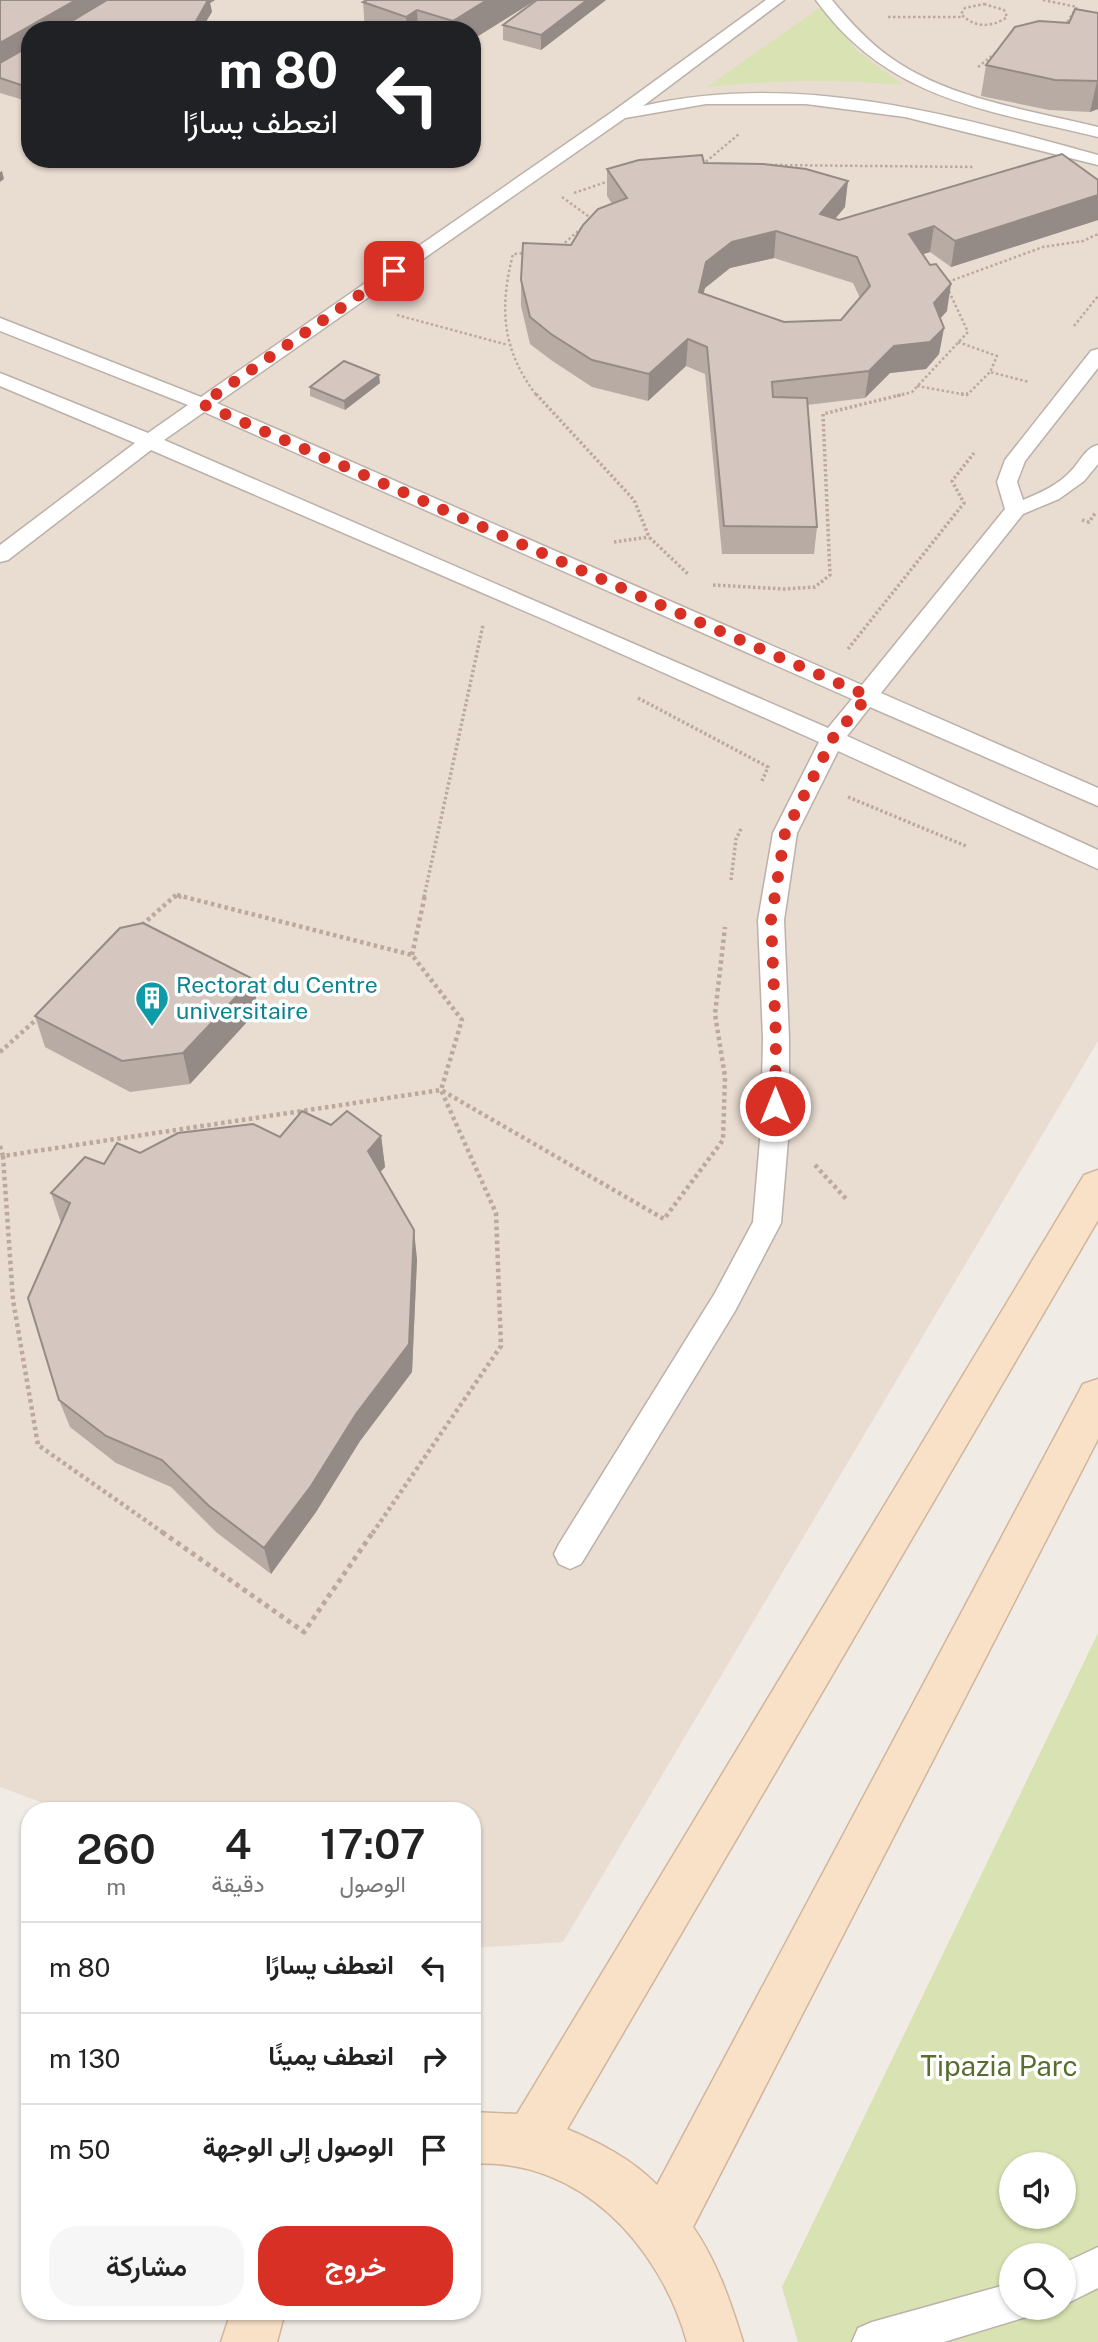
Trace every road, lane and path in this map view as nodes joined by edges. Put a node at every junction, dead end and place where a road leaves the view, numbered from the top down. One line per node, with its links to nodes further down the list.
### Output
1 (776, 0): 9 (lane)
2 (824, 0): 10 (lane)
3 (991, 0): 5 (path)
4 (1043, 0): 6 (path)
5 (991, 5): 5 (path)
6 (1060, 33)
7 (1003, 47): 8 (path)
8 (973, 74)
9 (618, 116): 11 (lane); 21 (lane)
10 (1098, 132)
11 (1098, 160)
12 (702, 165): 13 (path)
13 (715, 165)
14 (765, 165): 15 (path)
15 (979, 167)
16 (612, 180): 19 (path)
17 (1098, 233): 24 (path)
18 (527, 253): 25 (path)
19 (555, 253)
20 (1098, 296): 23 (path)
21 (349, 302): 25 (path); 31 (lane)
22 (0, 324): 31 (lane)
23 (1069, 332)
24 (958, 342): 27 (path); 30 (path)
25 (508, 345): 39 (path)
26 (1098, 355): 36 (lane)
27 (990, 372): 28 (path); 30 (path)
28 (1036, 372)
29 (0, 379): 32 (lane)
30 (917, 386): 40 (path)
31 (202, 404): 32 (lane); 44 (lane)
32 (150, 441): 38 (lane); 45 (lane)
33 (977, 448): 42 (path)
34 (1098, 451): 36 (lane)
35 (1098, 509): 37 (path)
36 (1016, 510): 44 (lane)
37 (1079, 518)
38 (0, 555)
39 (688, 574)
40 (710, 584)
41 (493, 633): 55 (path)
42 (843, 655)
43 (626, 692): 46 (path)
44 (868, 696): 45 (lane); 48 (lane)
45 (833, 738): 51 (lane); 65 (lane)
46 (758, 791)
47 (843, 795): 50 (path)
48 (1098, 798)
49 (747, 815): 52 (path)
50 (969, 847)
51 (1098, 860)
52 (730, 893)
53 (726, 920): 58 (path)
54 (135, 932): 55 (path)
55 (412, 955): 58 (path)
56 (43, 1014): 57 (path)
57 (0, 1052)
58 (441, 1090): 60 (path); 60 (path)
59 (0, 1146): 60 (path)
60 (4, 1156)
61 (811, 1160): 63 (path)
62 (1098, 1186): 67 (street)
63 (848, 1201)
64 (1098, 1397): 68 (street)
65 (570, 1554)
66 (481, 2137): 67 (street)
67 (530, 2142): 68 (street)
68 (663, 2229): 74 (street)
69 (1098, 2267): 70 (lane)
70 (1076, 2279)
71 (999, 2307): 75 (lane)
72 (256, 2320): 73 (street)
73 (249, 2342)
74 (716, 2342)
75 (872, 2342)

